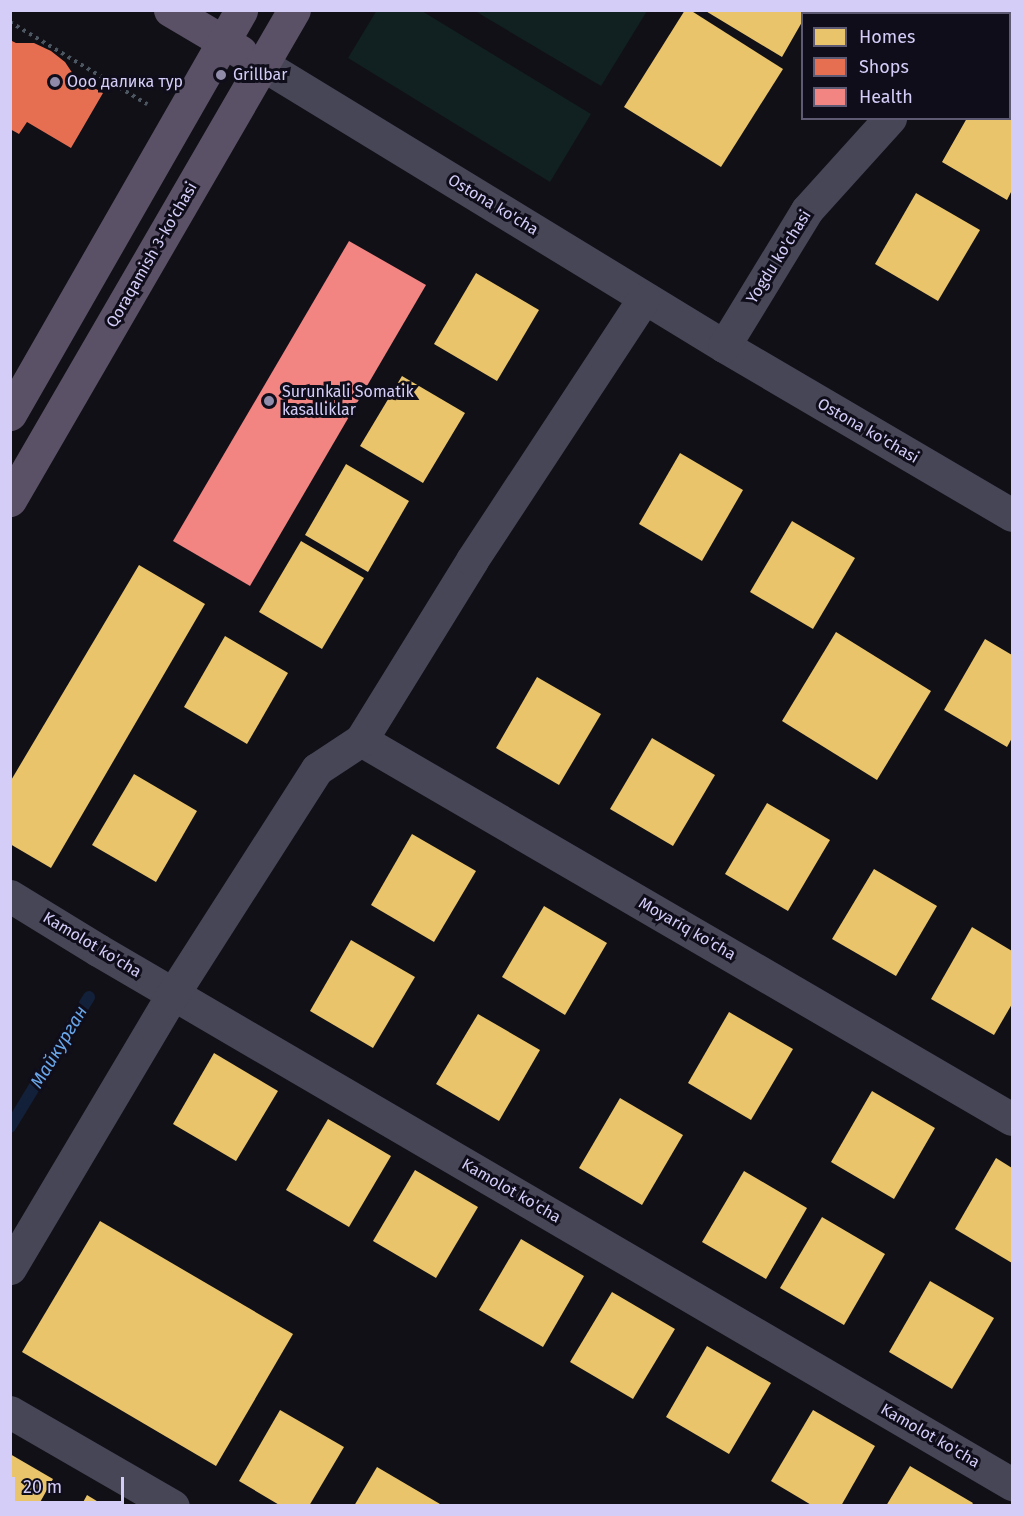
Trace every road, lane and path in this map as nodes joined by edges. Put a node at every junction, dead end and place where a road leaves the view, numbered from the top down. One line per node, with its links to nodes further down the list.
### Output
1 (170, 10): 6 (main road)
2 (241, 10): 6 (main road)
3 (254, 10): 7 (main road)
4 (294, 10): 7 (main road, Qoraqamish 3-ko'chasi)
5 (10, 22): 8 (path)
6 (223, 42): 7 (main road); 12 (main road)
7 (262, 64): 10 (street, Ostona ko'cha); 13 (main road, Qoraqamish 3-ko'chasi)
8 (147, 104)
9 (888, 120): 11 (street, Yogdu ko'chasi)
10 (644, 298): 11 (street, Ostona ko'cha); 15 (street)
11 (724, 346): 14 (street, Ostona ko'chasi)
12 (10, 414)
13 (10, 500)
14 (1012, 515)
15 (361, 740): 17 (street); 18 (street, Moyariq ko'cha)
16 (10, 896): 17 (street, Kamolot ko'cha)
17 (163, 988): 19 (street); 21 (street, Kamolot ko'cha)
18 (1012, 1119)
19 (10, 1268)
20 (10, 1412): 22 (street)
21 (1012, 1484)
22 (173, 1506)

